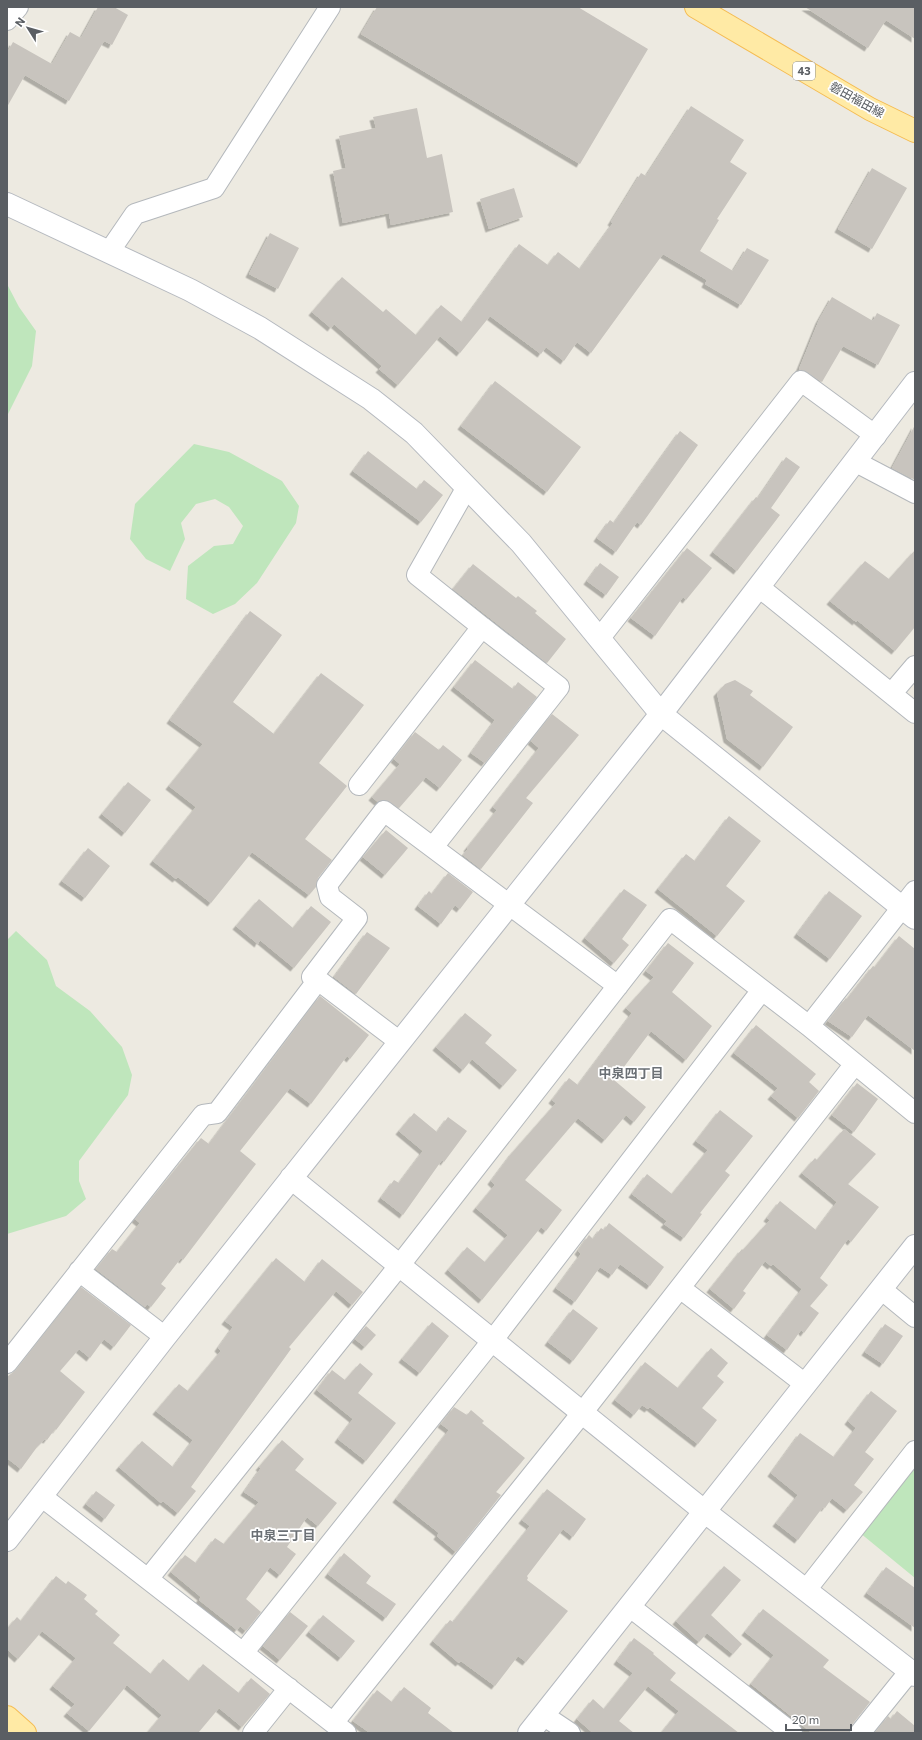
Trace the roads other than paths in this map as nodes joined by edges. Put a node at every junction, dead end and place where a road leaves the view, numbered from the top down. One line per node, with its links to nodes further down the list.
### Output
1 (18, 7): 4 (street)
2 (330, 7): 7 (street)
3 (696, 7): 5 (main road, 磐田福田線 / 43)
4 (7, 20)
5 (915, 131)
6 (7, 204): 7 (street)
7 (109, 252): 11 (street)
8 (915, 383): 9 (street)
9 (876, 436): 10 (street); 15 (street)
10 (856, 462): 12 (street); 13 (street)
11 (468, 487): 14 (street); 15 (street)
12 (915, 493)
13 (758, 587): 17 (street); 19 (street)
14 (482, 627): 20 (street); 21 (street)
15 (599, 638): 19 (street)
16 (915, 666): 17 (street)
17 (892, 693): 18 (street)
18 (915, 712)
19 (661, 714): 22 (street); 23 (street)
20 (359, 785)
21 (433, 847): 22 (street); 24 (street)
22 (510, 905): 25 (street); 28 (street)
23 (911, 905): 27 (street)
24 (318, 980): 28 (street); 34 (street)
25 (618, 986): 26 (street); 33 (street)
26 (762, 990): 27 (street); 39 (street)
27 (809, 1026): 29 (street)
28 (400, 1042): 31 (street)
29 (854, 1065): 30 (street); 35 (street)
30 (915, 1113)
31 (291, 1178): 33 (street); 38 (street)
32 (915, 1246): 36 (street)
33 (399, 1266): 39 (street); 47 (street)
34 (79, 1272): 38 (street); 40 (street)
35 (680, 1288): 41 (street); 42 (street)
36 (881, 1289): 37 (street); 41 (street)
37 (915, 1317)
38 (165, 1337): 44 (street)
39 (492, 1340): 42 (street); 50 (street)
40 (7, 1363)
41 (805, 1384): 45 (street)
42 (582, 1413): 45 (street); 55 (street)
43 (915, 1451): 48 (street)
44 (41, 1496): 46 (street); 47 (street)
45 (704, 1511): 48 (street); 49 (street)
46 (7, 1540)
47 (148, 1579): 50 (street)
48 (806, 1590): 51 (street)
49 (629, 1606): 53 (street); 60 (street)
50 (243, 1653): 52 (street)
51 (913, 1673): 61 (street)
52 (289, 1688): 55 (street); 57 (street)
53 (543, 1715): 58 (street); 59 (street)
54 (7, 1717): 56 (main road)
55 (340, 1728)
56 (25, 1733)
57 (253, 1733)
58 (529, 1733)
59 (570, 1733)
60 (792, 1733)
61 (860, 1733)

